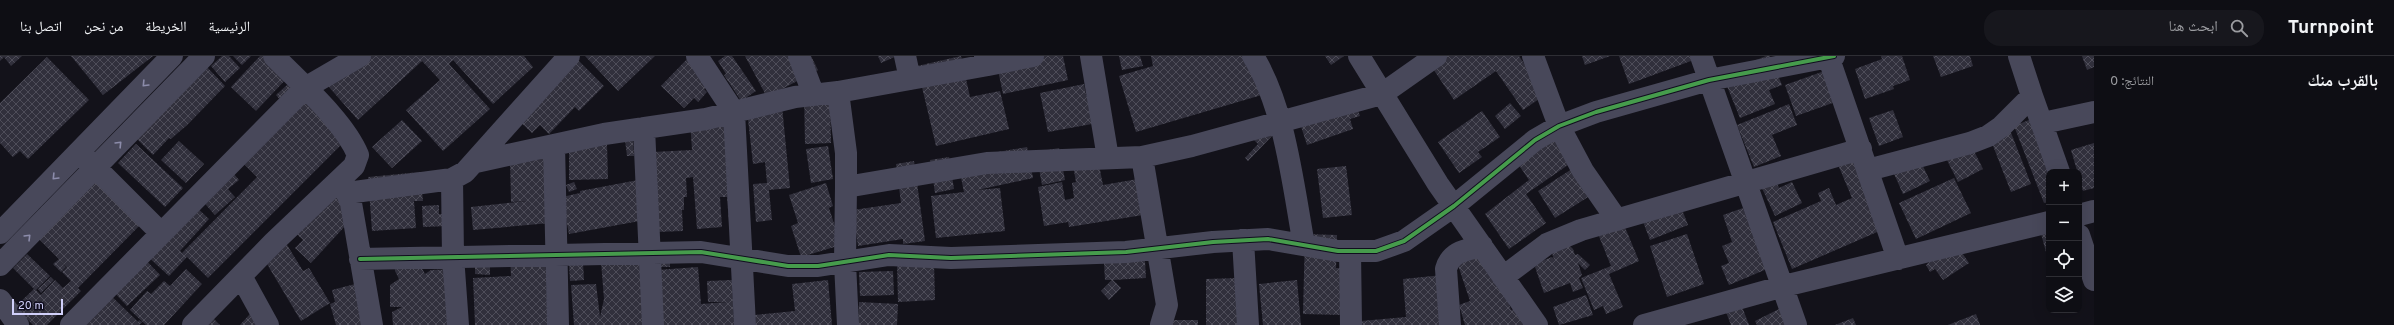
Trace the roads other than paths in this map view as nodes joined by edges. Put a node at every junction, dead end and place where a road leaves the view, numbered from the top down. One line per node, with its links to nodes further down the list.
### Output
1 (172, 56): 34 (street, one-way to 34)
2 (204, 56): 38 (street, one-way to 2)
3 (274, 56): 21 (street)
4 (360, 56): 21 (street)
5 (568, 56): 37 (street)
6 (697, 56): 26 (street)
7 (799, 56): 23 (street)
8 (905, 56): 19 (street)
9 (1033, 56): 18 (street)
10 (1091, 56): 36 (street)
11 (1253, 56): 28 (street)
12 (1360, 56): 24 (street)
13 (1436, 56): 24 (street)
14 (1533, 56): 30 (street)
15 (1701, 56): 20 (street)
16 (2019, 56): 25 (street)
17 (1830, 57): 20 (street); 33 (street)
18 (986, 60): 19 (street)
19 (910, 79): 22 (street)
20 (1709, 80): 30 (street); 42 (street)
21 (304, 88): 43 (street); 50 (street)
22 (838, 92): 23 (street); 44 (street)
23 (813, 93): 26 (street)
24 (1382, 94): 28 (street); 45 (street)
25 (2032, 96): 29 (street); 40 (street)
26 (734, 112): 31 (street); 63 (street)
27 (2094, 112): 29 (street)
28 (1279, 123): 35 (street); 54 (street)
29 (2043, 123): 39 (street)
30 (1559, 126): 45 (street); 48 (street)
31 (644, 128): 32 (street); 58 (street)
32 (554, 146): 37 (street); 59 (street)
33 (1861, 149): 40 (street); 42 (street)
34 (80, 152): 38 (street); 51 (street, one-way to 51)
35 (1142, 157): 36 (street); 56 (street)
36 (1108, 158): 44 (street)
37 (476, 162): 41 (street)
38 (96, 168): 50 (street); 65 (street, one-way to 38)
39 (2058, 169)
40 (1868, 170): 62 (street)
41 (452, 178): 43 (street); 60 (street)
42 (1746, 183): 48 (street); 69 (street)
43 (344, 185): 61 (street); 66 (street)
44 (846, 187): 64 (street)
45 (1454, 206): 55 (street); 57 (street)
46 (2094, 211): 47 (street)
47 (2082, 214)
48 (1617, 220): 67 (street)
49 (2046, 223): 62 (street)
50 (161, 233): 73 (street)
51 (0, 234)
52 (1243, 240): 54 (street); 56 (street); 83 (street)
53 (2081, 241): 68 (street)
54 (1304, 245): 57 (street)
55 (1482, 246): 67 (street); 85 (street)
56 (1156, 249): 64 (street); 82 (street)
57 (1350, 251): 84 (street)
58 (649, 253): 59 (street); 63 (street); 79 (street)
59 (557, 254): 60 (street); 78 (street)
60 (453, 256): 61 (street); 77 (street)
61 (360, 259): 76 (street)
62 (1898, 259): 69 (street)
63 (742, 260): 64 (street); 80 (street)
64 (845, 263): 81 (street)
65 (0, 265)
66 (241, 276): 74 (street); 75 (street)
67 (1503, 277): 86 (street)
68 (2094, 280)
69 (1784, 286): 71 (street); 87 (street)
70 (0, 300): 72 (street)
71 (1655, 324)
72 (18, 325)
73 (71, 325)
74 (193, 325)
75 (268, 325)
76 (372, 325)
77 (458, 325)
78 (558, 325)
79 (653, 325)
80 (745, 325)
81 (848, 325)
82 (1160, 325)
83 (1248, 325)
84 (1351, 325)
85 (1450, 325)
86 (1536, 325)
87 (1796, 325)

